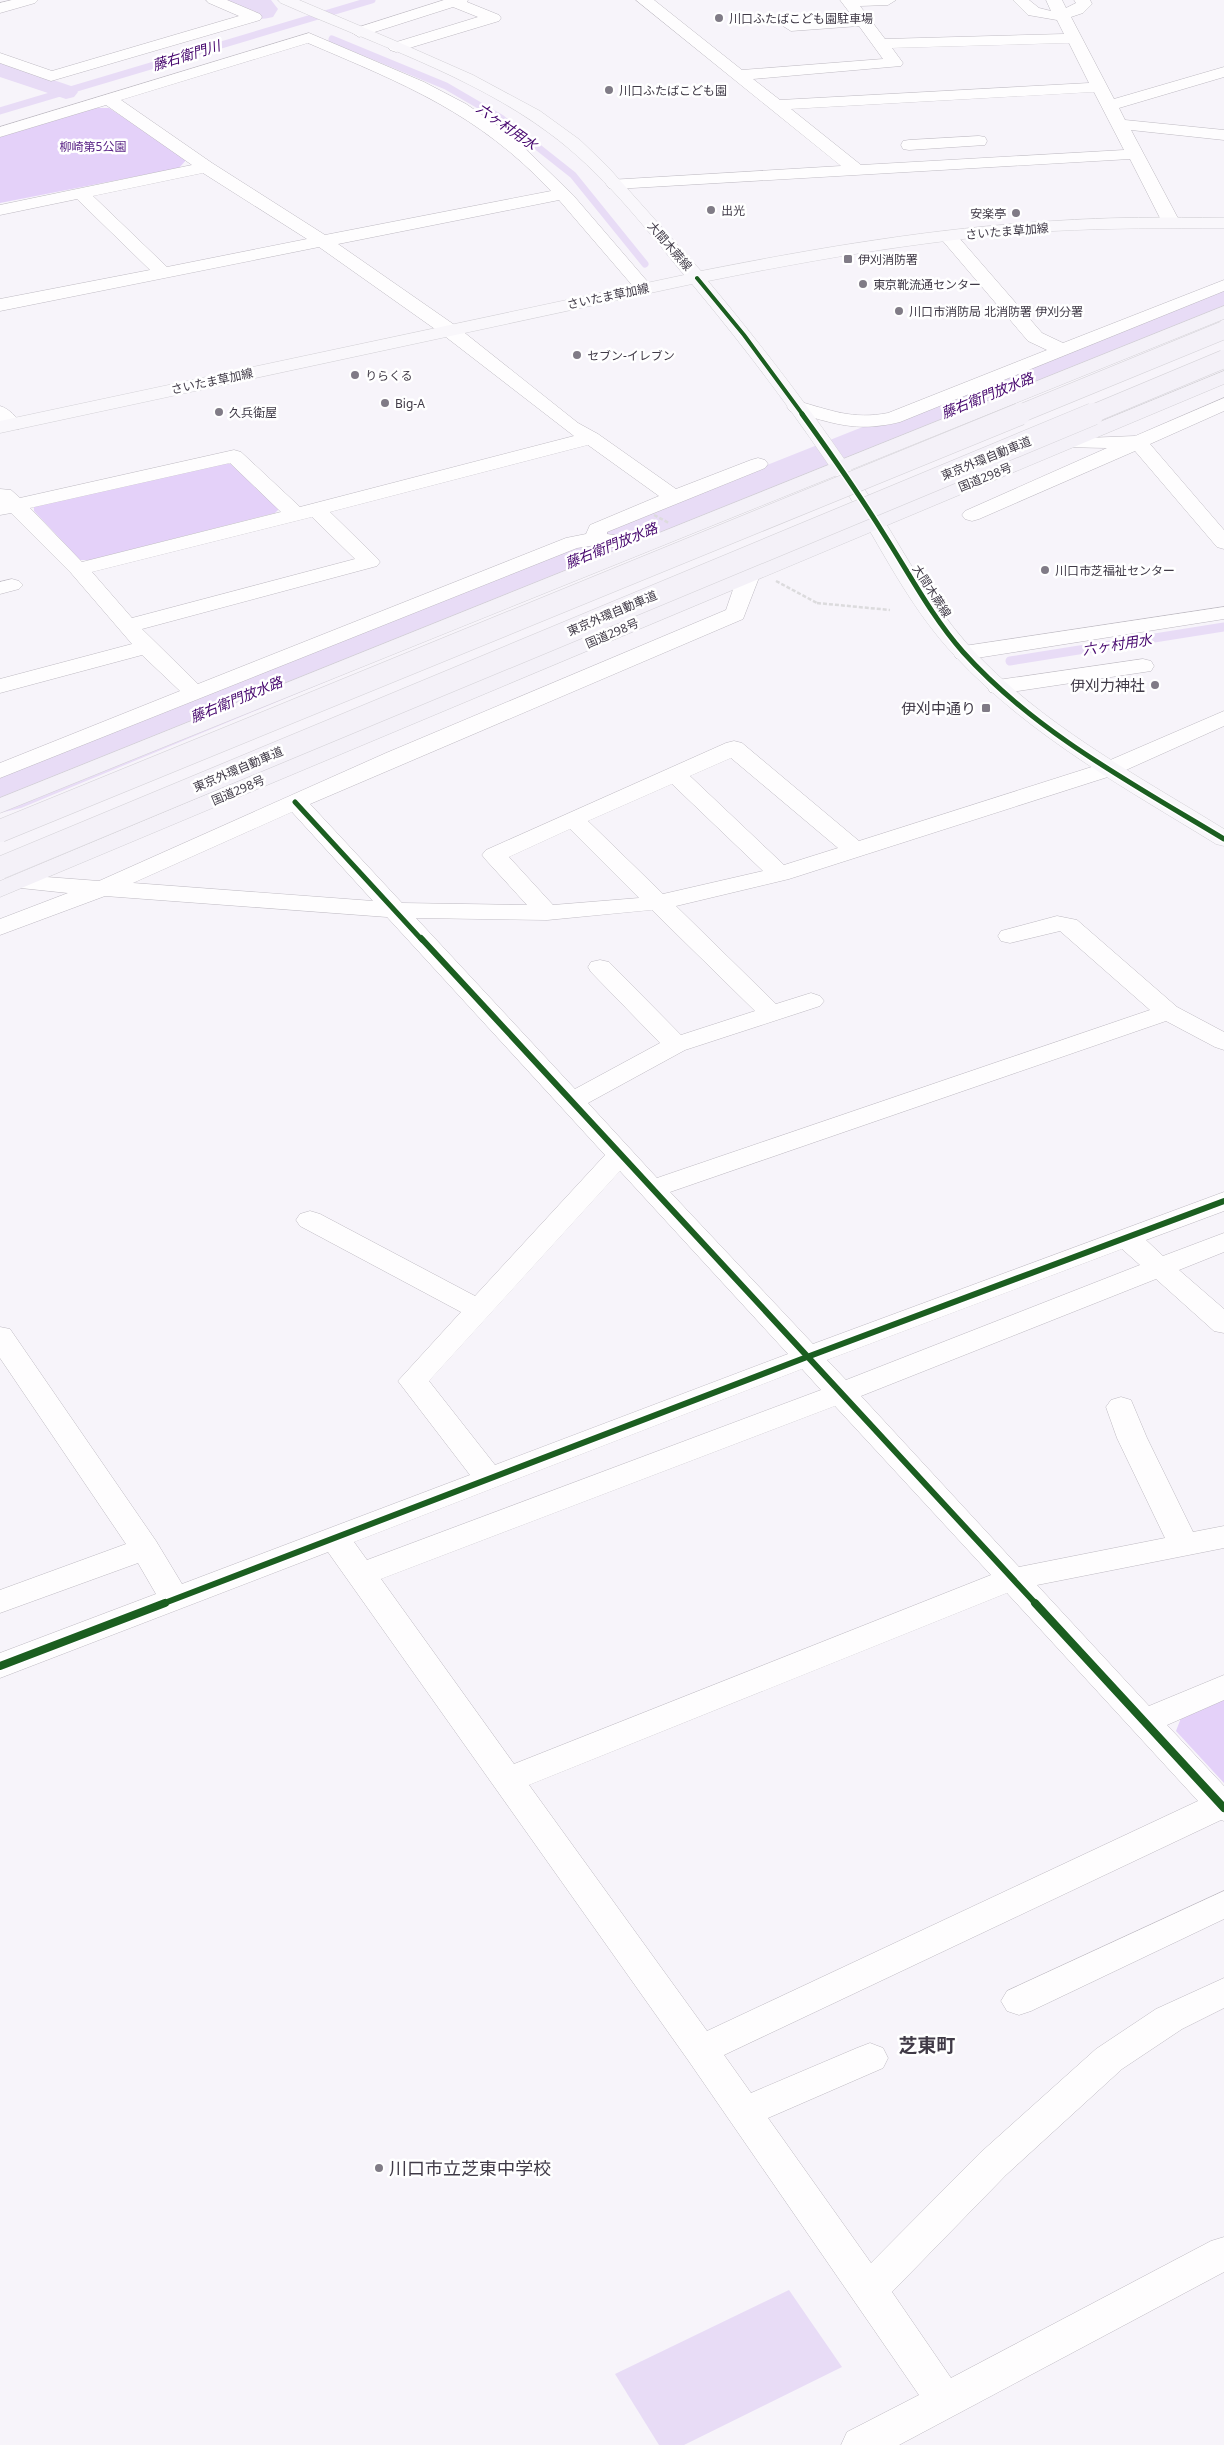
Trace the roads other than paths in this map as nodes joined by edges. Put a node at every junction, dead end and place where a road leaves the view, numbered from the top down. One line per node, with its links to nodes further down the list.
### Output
1 (30, 0): 11 (street)
2 (214, 0): 20 (street)
3 (644, 0): 22 (street)
4 (888, 0): 9 (street)
5 (1020, 0): 12 (street)
6 (1054, 0): 12 (street)
7 (1082, 0): 12 (street)
8 (457, 1): 15 (street); 18 (street)
9 (849, 1): 13 (street)
10 (291, 2): 15 (main road, 大間木蕨線)
11 (0, 8)
12 (1063, 16): 16 (street)
13 (864, 21): 14 (street); 17 (street)
14 (791, 26)
15 (359, 32): 18 (main road, 大間木蕨線)
16 (1075, 38): 17 (street); 24 (street)
17 (881, 44): 23 (street)
18 (396, 47): 38 (main road, 大間木蕨線)
19 (958, 57): 23 (street)
20 (0, 58)
21 (1224, 72): 27 (street)
22 (738, 74): 23 (street); 26 (street)
23 (903, 76): 24 (street); 26 (street)
24 (1100, 87): 27 (street)
25 (108, 100): 29 (street); 36 (street); 40 (street)
26 (777, 105): 37 (street)
27 (1110, 105): 28 (street)
28 (1120, 124): 30 (street); 34 (street)
29 (0, 132)
30 (1224, 135)
31 (979, 141): 32 (street)
32 (945, 143): 33 (street); 35 (street)
33 (909, 145)
34 (1135, 154): 35 (street); 42 (street)
35 (958, 163): 37 (street)
36 (206, 167): 39 (street); 45 (street)
37 (856, 169): 38 (street)
38 (614, 184): 47 (main road, 大間木蕨線)
39 (80, 193): 41 (street); 46 (street)
40 (562, 194): 45 (street); 49 (street)
41 (0, 210)
42 (1171, 222): 43 (main road, さいたま草加線); 44 (main road, さいたま草加線)
43 (1224, 222)
44 (948, 236): 47 (main road, さいたま草加線); 54 (street)
45 (322, 241): 46 (street); 52 (street)
46 (164, 273): 50 (street)
47 (696, 278): 49 (main road, さいたま草加線); 58 (main road, 大間木蕨線)
48 (1224, 285): 54 (street)
49 (644, 288): 52 (main road, さいたま草加線)
50 (0, 305)
51 (1224, 312): 64 (highway)
52 (448, 330): 59 (main road, さいたま草加線); 60 (street)
53 (1224, 330): 92 (highway, 東京外環自動車道, bridge)
54 (1063, 350): 58 (street)
55 (1224, 359): 95 (highway, 東京外環自動車道, bridge)
56 (1224, 377): 62 (highway, 国道298号)
57 (1224, 404): 61 (street)
58 (797, 406): 64 (main road, 大間木蕨線)
59 (4, 422)
60 (591, 438): 66 (street); 68 (street)
61 (1138, 442): 62 (street); 70 (street); 73 (street)
62 (1068, 443): 71 (highway, 国道298号)
63 (758, 464): 66 (street)
64 (840, 467): 71 (main road, 大間木蕨線); 74 (highway)
65 (0, 490): 67 (street)
66 (674, 497): 72 (street)
67 (7, 507): 69 (street); 75 (street)
68 (316, 509): 69 (street); 78 (street)
69 (295, 514): 75 (street)
70 (972, 515)
71 (876, 521): 76 (highway, 国道298号); 80 (main road, 大間木蕨線)
72 (596, 538): 74 (street); 84 (street)
73 (1223, 540)
74 (645, 545): 90 (highway)
75 (78, 569): 78 (street)
76 (749, 575): 89 (street); 97 (highway, 国道298号)
77 (1224, 613): 80 (street)
78 (127, 626): 79 (street)
79 (146, 647): 82 (street); 84 (street)
80 (964, 653): 83 (main road, 大間木蕨線)
81 (1142, 666): 83 (street)
82 (0, 686)
83 (998, 687): 86 (main road, 大間木蕨線)
84 (195, 694): 87 (street)
85 (1224, 718): 86 (street)
86 (1109, 769): 93 (main road, 大間木蕨線); 94 (street)
87 (0, 771)
88 (674, 773): 91 (street); 94 (street); 96 (street)
89 (295, 802): 98 (street); 100 (street)
90 (0, 806)
91 (573, 819): 99 (street); 101 (street)
92 (0, 831)
93 (1224, 839)
94 (855, 850): 96 (street)
95 (0, 868)
96 (780, 874): 99 (street)
97 (10, 886): 98 (street)
98 (105, 887): 100 (street); 102 (street)
99 (657, 902): 101 (street); 107 (street)
100 (394, 910): 101 (street); 110 (street)
101 (547, 912)
102 (0, 928)
103 (1010, 936): 106 (street)
104 (600, 967): 109 (street)
105 (811, 1001): 107 (street)
106 (1168, 1012): 108 (street); 112 (street)
107 (772, 1014): 109 (street)
108 (1224, 1042)
109 (676, 1045): 110 (street)
110 (571, 1102): 111 (street)
111 (620, 1155): 112 (street); 118 (street)
112 (651, 1189): 121 (street)
113 (1224, 1201): 115 (street)
114 (310, 1220): 118 (street)
115 (1125, 1237): 117 (street); 121 (street)
116 (1224, 1242): 117 (street)
117 (1157, 1267): 119 (street); 122 (street)
118 (478, 1309): 124 (street)
119 (1224, 1324)
120 (0, 1336): 128 (street)
121 (807, 1357): 122 (street); 124 (street)
122 (840, 1393): 129 (street); 130 (street)
123 (1121, 1407): 127 (street)
124 (490, 1480): 125 (street)
125 (334, 1537): 129 (street); 131 (street)
126 (1224, 1537): 127 (street)
127 (1184, 1545): 130 (street)
128 (146, 1548): 131 (street); 132 (street)
129 (362, 1574): 136 (street)
130 (1012, 1579): 135 (street); 136 (street)
131 (175, 1599): 133 (street)
132 (0, 1602)
133 (0, 1666)
134 (1224, 1687): 135 (street)
135 (1144, 1722): 137 (street)
136 (507, 1780): 141 (street)
137 (1223, 1807): 141 (street)
138 (1224, 1904): 140 (street)
139 (1224, 1992): 145 (street)
140 (1019, 2001)
141 (701, 2050): 143 (street)
142 (870, 2058): 143 (street)
143 (744, 2112): 145 (street)
144 (1224, 2253): 146 (street)
145 (868, 2291): 146 (street)
146 (944, 2399): 147 (street)
147 (861, 2445)

